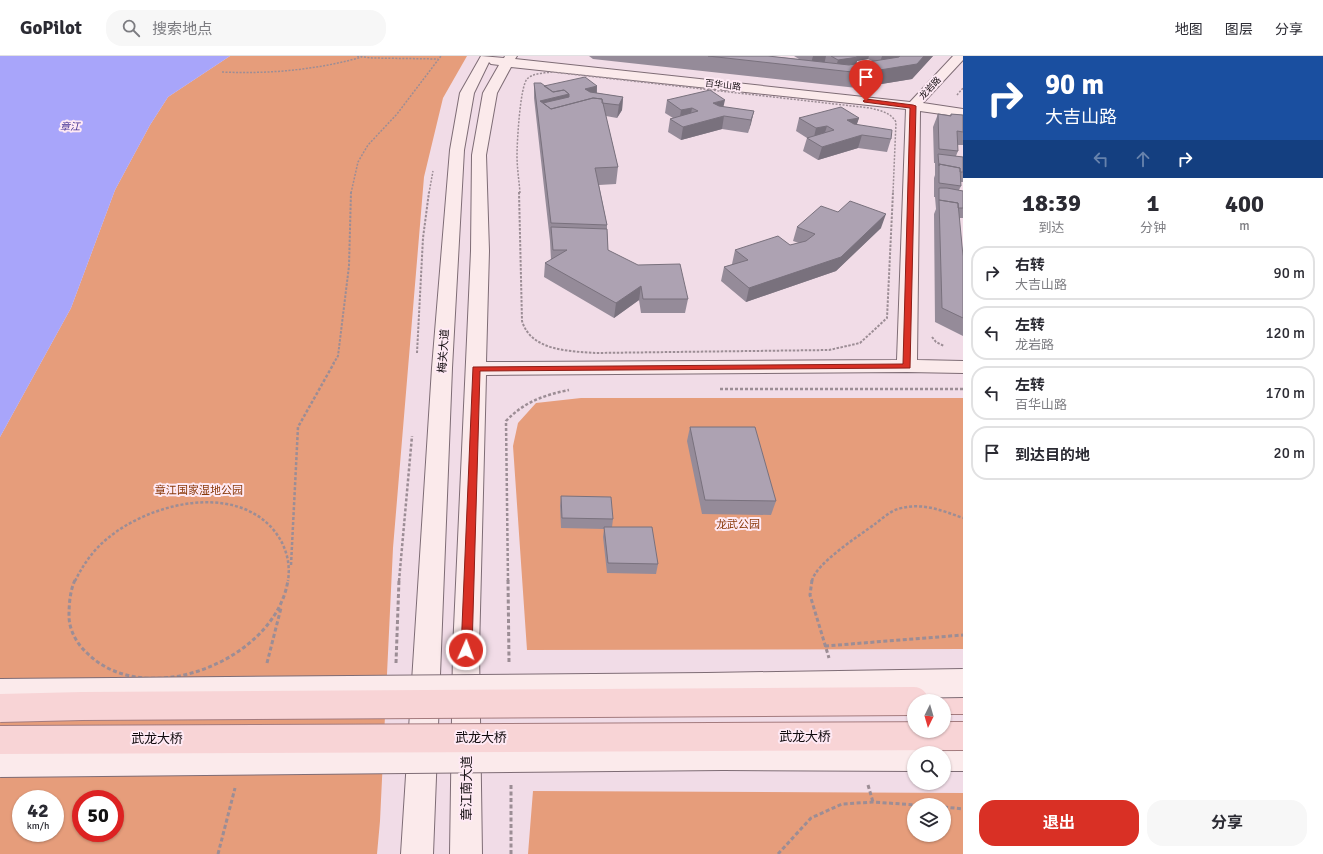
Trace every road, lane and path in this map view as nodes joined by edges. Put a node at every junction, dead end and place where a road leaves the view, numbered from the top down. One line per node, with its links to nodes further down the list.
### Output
1 (357, 56): 4 (path)
2 (441, 56): 6 (path)
3 (960, 56): 10 (street, 龙岩路)
4 (362, 57): 6 (path); 8 (path)
5 (486, 58): 7 (street, 百华山路); 42 (street, 梅关大道)
6 (438, 59): 19 (path)
7 (508, 59): 10 (street, 百华山路); 14 (street)
8 (222, 72)
9 (528, 78): 9 (path)
10 (913, 106): 11 (street, 百华山路); 12 (street, 龙岩路)
11 (963, 113)
12 (907, 366): 13 (street); 14 (street)
13 (963, 368)
14 (476, 369): 43 (street, 章江南大道)
15 (572, 389): 23 (path)
16 (716, 389): 17 (path)
17 (963, 389)
18 (963, 518): 21 (path)
19 (290, 571): 19 (path)
20 (963, 635): 21 (path)
21 (825, 646): 22 (path)
22 (830, 661)
23 (509, 665)
24 (963, 683): 25 (street, bridge)
25 (0, 693)
26 (907, 701): 29 (main road, bridge)
27 (951, 701): 28 (main road)
28 (963, 701)
29 (0, 708)
30 (963, 736): 31 (main road, 武龙大桥, bridge)
31 (0, 740)
32 (907, 757): 35 (street, bridge)
33 (951, 757): 34 (street)
34 (963, 757)
35 (0, 763)
36 (866, 780): 38 (path)
37 (511, 783): 44 (path)
38 (873, 802): 39 (path); 45 (path)
39 (907, 804)
40 (951, 808): 41 (path)
41 (963, 809)
42 (417, 854)
43 (466, 854)
44 (511, 854)
45 (778, 854)

